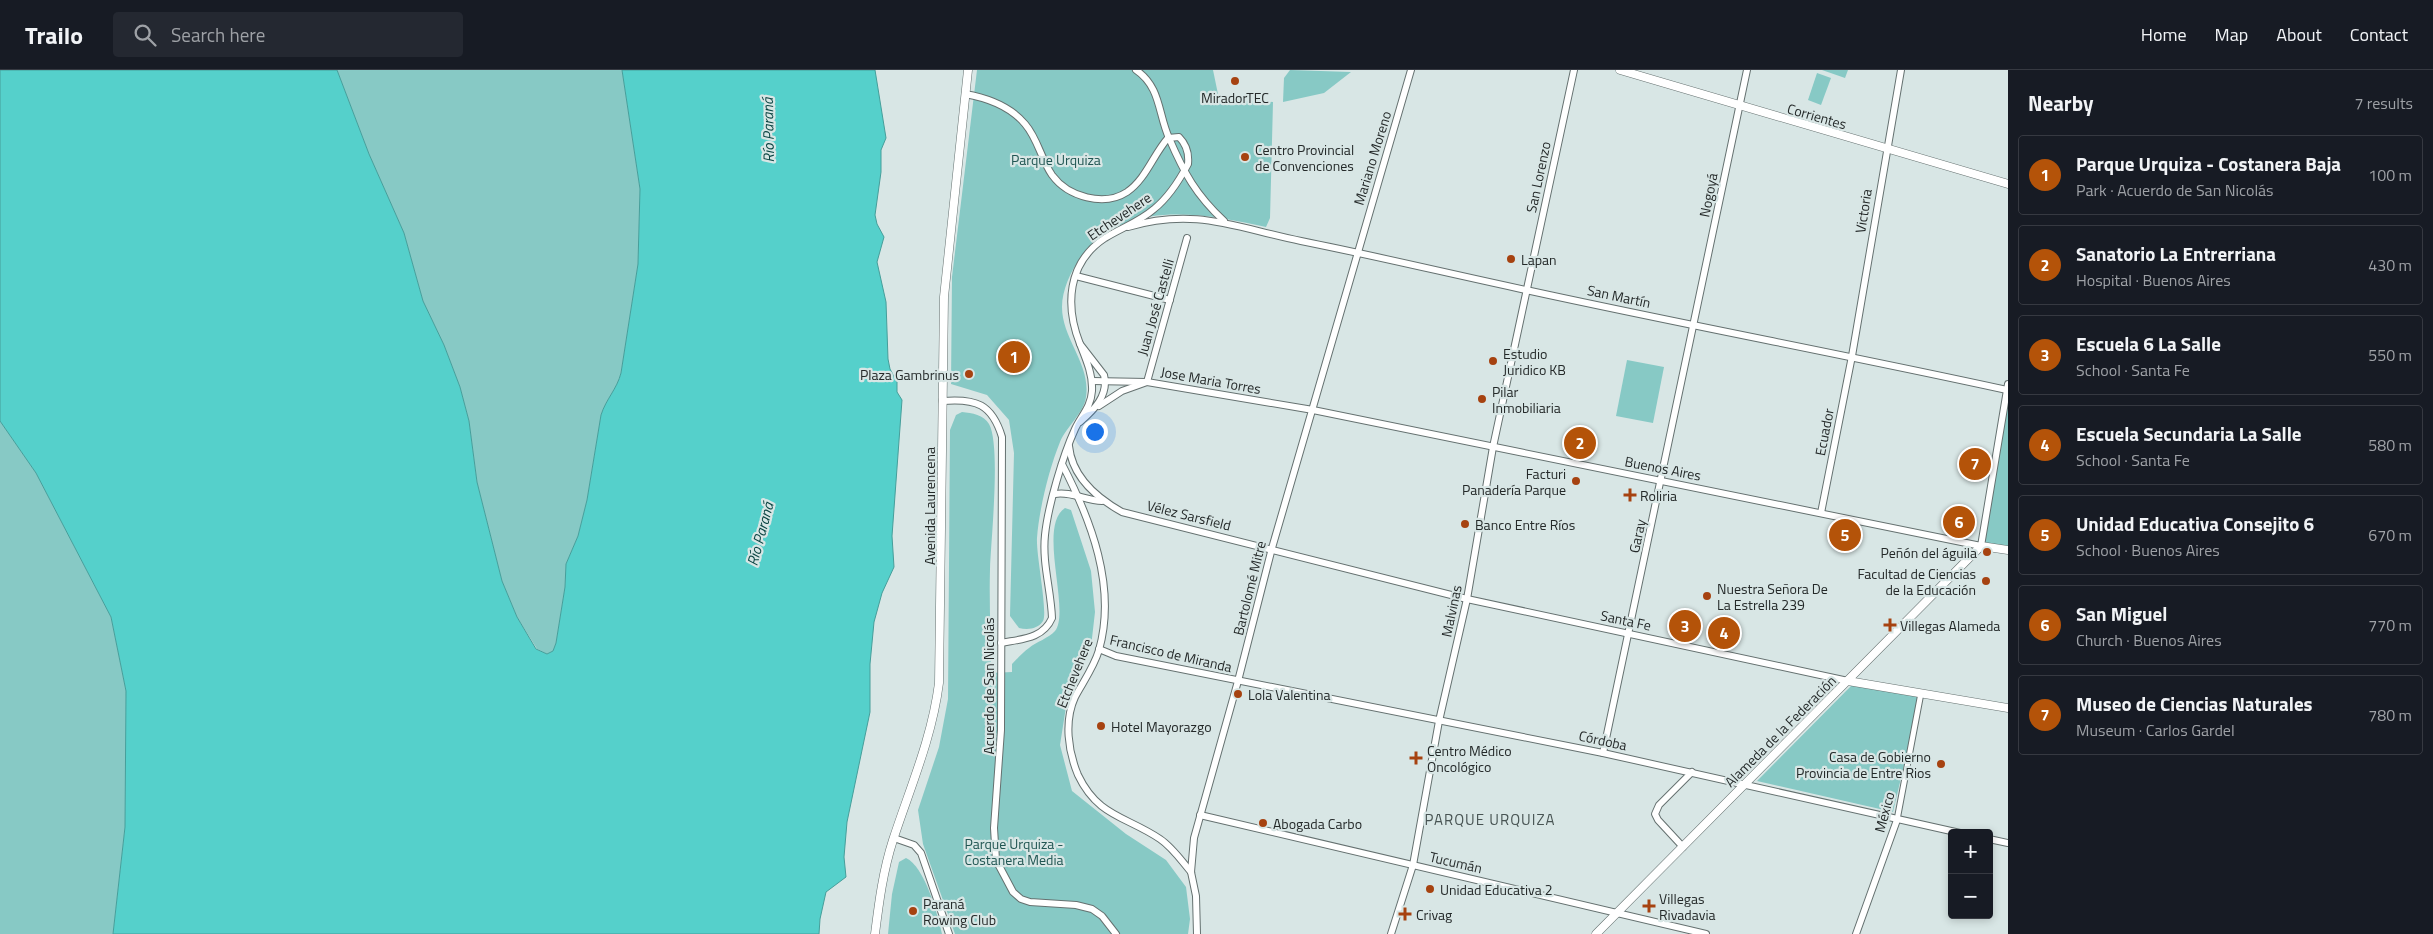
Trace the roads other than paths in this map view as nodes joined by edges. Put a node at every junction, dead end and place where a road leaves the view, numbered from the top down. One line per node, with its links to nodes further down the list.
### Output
1 (968, 70): 8 (street, Avenida Laurencena)
2 (1136, 70): 10 (street)
3 (1411, 70): 17 (street, Mariano Moreno)
4 (1574, 70): 19 (street, San Lorenzo)
5 (1620, 70): 9 (street, Corrientes)
6 (1747, 70): 9 (street, Nogoyá)
7 (1901, 70): 11 (street, Victoria)
8 (965, 94): 10 (street); 28 (street, Avenida Laurencena)
9 (1739, 106): 11 (street, Corrientes); 21 (street, Nogoyá)
10 (1168, 138): 12 (street); 12 (street)
11 (1886, 148): 13 (street, Corrientes); 23 (street, Victoria)
12 (1184, 171): 14 (street); 15 (street, Etchevehere)
13 (2008, 184)
14 (1225, 222): 15 (street, San Martín); 17 (street, San Martín)
15 (1128, 227): 18 (street, Etchevehere)
16 (1187, 238): 20 (street, Juan José Castelli)
17 (1357, 252): 19 (street, San Martín); 30 (street, Bartolomé Mitre)
18 (1076, 276): 20 (street); 22 (street, Etchevehere)
19 (1527, 290): 21 (street, San Martín); 33 (street, Malvinas)
20 (1170, 300): 26 (street, Juan José Castelli)
21 (1695, 325): 23 (street, San Martín); 35 (street, Garay)
22 (1080, 344): 24 (street, Etchevehere); 25 (street, Etchevehere)
23 (1852, 356): 27 (street, San Martín); 39 (street, Ecuador)
24 (1092, 381): 25 (street); 31 (street, Etchevehere)
25 (1105, 381): 26 (street, Jose Maria Torres); 29 (street, Etchevehere)
26 (1147, 382): 29 (street); 30 (street, Jose Maria Torres)
27 (2008, 388): 40 (street)
28 (942, 401): 45 (street, Acuerdo de San Nicolás); 58 (street, Avenida Laurencena)
29 (1093, 410): 31 (street, Etchevehere)
30 (1313, 410): 33 (street, Buenos Aires); 41 (street, Bartolomé Mitre)
31 (1080, 422): 32 (street, Etchevehere)
32 (1069, 446): 34 (street); 38 (street, Vélez Sarsfield)
33 (1492, 447): 35 (street, Buenos Aires); 43 (street, Malvinas)
34 (1062, 464): 36 (street); 37 (street, Etchevehere)
35 (1661, 480): 39 (street, Buenos Aires); 44 (street, Garay)
36 (1055, 494): 37 (street, Vélez Sarsfield); 45 (street)
37 (1079, 498): 38 (street, Vélez Sarsfield); 46 (street, Etchevehere)
38 (1102, 501): 41 (street, Vélez Sarsfield)
39 (1821, 513): 40 (street, Buenos Aires)
40 (1981, 546): 42 (street, Buenos Aires); 47 (street, Alameda de la Federación)
41 (1272, 548): 43 (street, Santa Fe); 48 (street, Bartolomé Mitre)
42 (2008, 550)
43 (1467, 599): 44 (street, Santa Fe); 51 (street, Malvinas)
44 (1629, 634): 47 (street, Santa Fe); 52 (street, Garay)
45 (1001, 643): 67 (street, Acuerdo de San Nicolás)
46 (1099, 649): 48 (street, Francisco de Miranda); 63 (street, Etchevehere)
47 (1848, 680): 49 (street, Santa Fe); 54 (street, Alameda de la Federación)
48 (1238, 681): 51 (street, Córdoba); 55 (street, Bartolomé Mitre)
49 (1921, 692): 50 (street, Santa Fe); 56 (street, México)
50 (2008, 708)
51 (1439, 721): 52 (street, Córdoba); 62 (street, Malvinas)
52 (1603, 753): 53 (street, Córdoba)
53 (1692, 772): 54 (street, Córdoba); 61 (street)
54 (1745, 784): 56 (street, Córdoba); 61 (street, Alameda de la Federación)
55 (1200, 815): 62 (street, Tucumán); 63 (street, Bartolomé Mitre)
56 (1897, 820): 57 (street, Córdoba); 72 (street, México)
57 (1948, 831)
58 (894, 838): 65 (street, Avenida Laurencena); 66 (street)
59 (1993, 840): 60 (street)
60 (2008, 843)
61 (1683, 847): 64 (street, Alameda de la Federación)
62 (1413, 865): 64 (street, Tucumán); 69 (street, Malvinas)
63 (1191, 872): 68 (street, Bartolomé Mitre)
64 (1618, 913): 70 (street, Alameda de la Federación); 71 (street, Tucumán)
65 (875, 934)
66 (949, 934)
67 (1116, 934)
68 (1198, 934)
69 (1391, 934)
70 (1596, 934)
71 (1706, 934)
72 (1856, 934)

